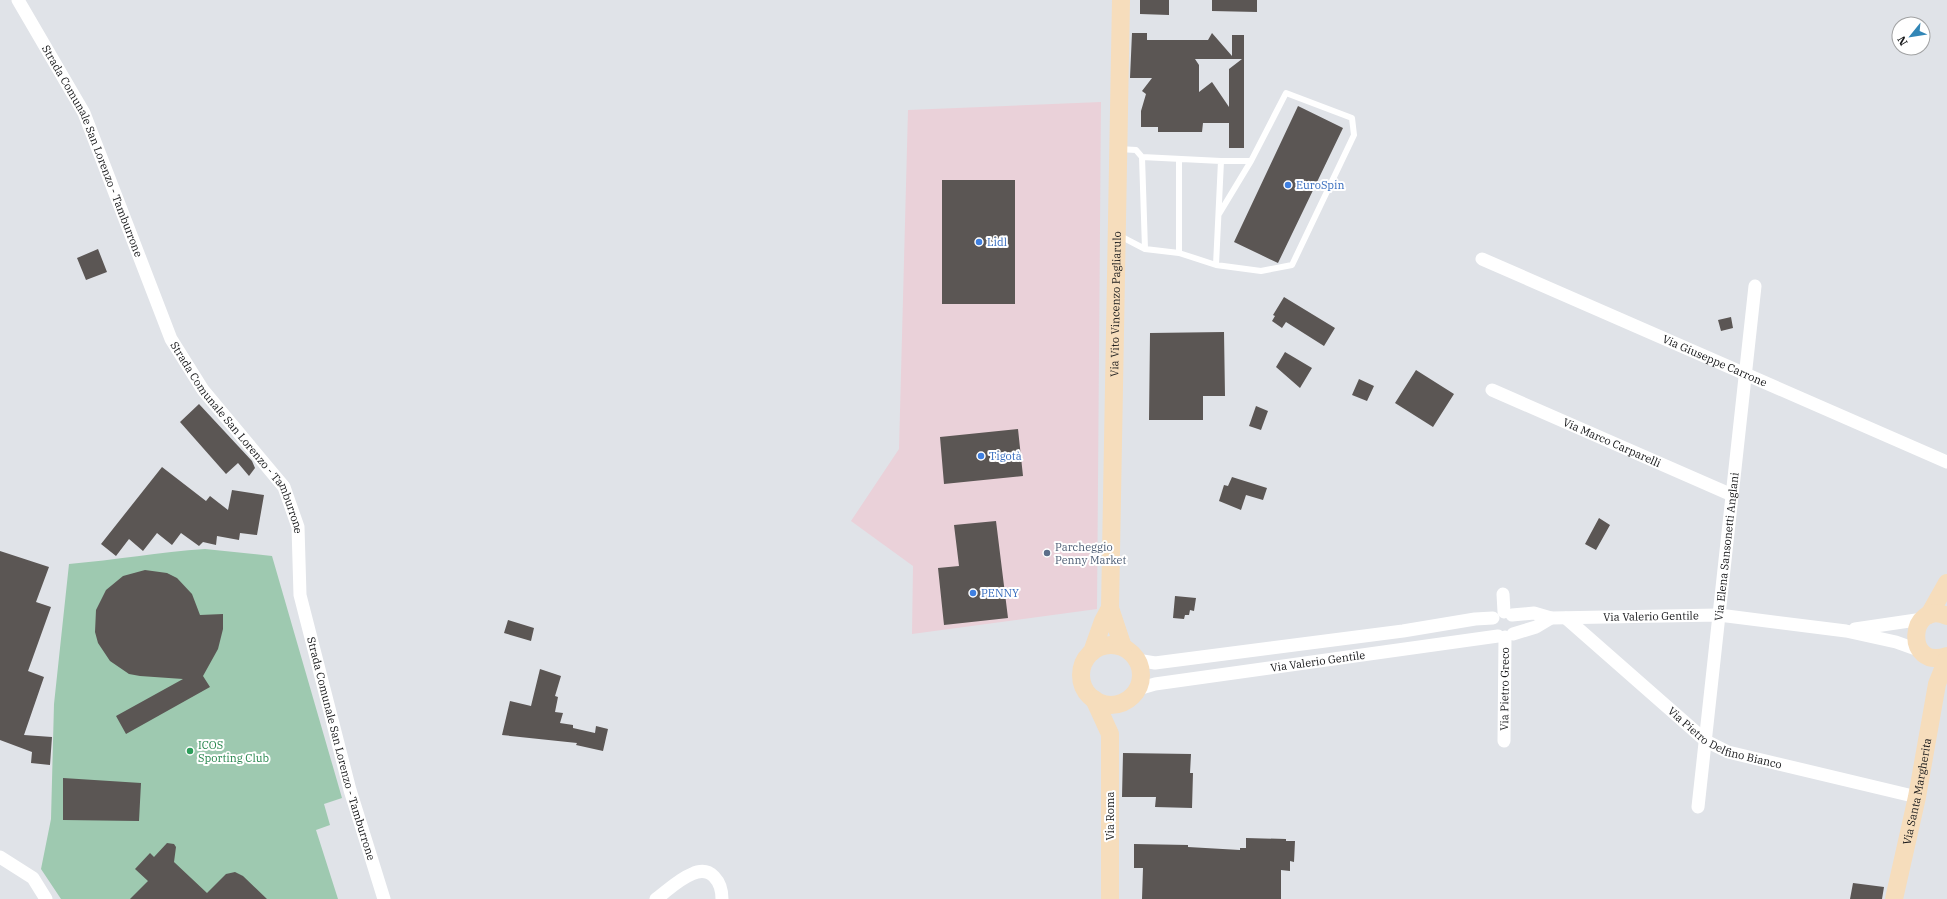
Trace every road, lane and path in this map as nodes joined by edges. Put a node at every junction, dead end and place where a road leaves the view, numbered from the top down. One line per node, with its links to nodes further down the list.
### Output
1 (18, 0): 46 (street, Strada Comunale San Lorenzo - Tamburrone)
2 (1119, 1): 3 (street, Via Vito Vincenzo Pagliarulo)
3 (1118, 148): 4 (lane); 9 (street, Via Vito Vincenzo Pagliarulo)
4 (1142, 157): 5 (lane); 10 (lane)
5 (1178, 158): 6 (lane); 11 (lane)
6 (1221, 160): 7 (lane); 8 (lane)
7 (1251, 161): 8 (lane); 13 (lane)
8 (1218, 215): 13 (lane)
9 (1117, 234): 10 (lane); 21 (street, Via Vito Vincenzo Pagliarulo)
10 (1145, 249): 11 (lane)
11 (1179, 253): 13 (lane)
12 (1482, 259): 15 (street, Via Giuseppe Carrone)
13 (1216, 265)
14 (1755, 286): 15 (street, Via Elena Sansonetti Anglani)
15 (1746, 374): 17 (street, Via Giuseppe Carrone); 18 (street, Via Elena Sansonetti Anglani)
16 (1492, 390): 18 (street, Via Marco Carparelli)
17 (1947, 462)
18 (1732, 495): 23 (street, Via Elena Sansonetti Anglani)
19 (1947, 583): 25 (street)
20 (1503, 594): 22 (street)
21 (1110, 608): 30 (street, Via Vito Vincenzo Pagliarulo); 31 (street, Via Vito Vincenzo Pagliarulo)
22 (1503, 615): 26 (street, Via Valerio Gentile); 29 (street); 29 (street); 34 (street, Via Valerio Gentile)
23 (1720, 615): 27 (street, Via Valerio Gentile); 28 (street, Via Valerio Gentile); 41 (street, Via Elena Sansonetti Anglani)
24 (1947, 616): 25 (street)
25 (1926, 617): 28 (street, Via Valerio Gentile); 32 (street)
26 (1551, 618): 27 (street, Via Valerio Gentile); 29 (street, Via Valerio Gentile)
27 (1566, 618): 41 (street, Via Pietro Delfino Bianco)
28 (1846, 631): 32 (street, Via Valerio Gentile)
29 (1505, 636): 36 (street, Via Valerio Gentile); 40 (street, Via Pietro Greco)
30 (1123, 647): 31 (street); 34 (street)
31 (1092, 652): 37 (street)
32 (1924, 653): 33 (street); 35 (street)
33 (1947, 657): 35 (street, Via Santa Margherita)
34 (1137, 660): 36 (street)
35 (1937, 684): 42 (street, Via Santa Margherita)
36 (1138, 689): 38 (street)
37 (1094, 699): 38 (street); 39 (street, Via Roma)
38 (1123, 702): 39 (street, Via Roma)
39 (1110, 734): 49 (street, Via Roma)
40 (1504, 741)
41 (1706, 741): 42 (street, Via Pietro Delfino Bianco); 43 (street, Via Elena Sansonetti Anglani)
42 (1917, 797): 50 (street, Via Santa Margherita)
43 (1698, 807)
44 (0, 857): 45 (street)
45 (46, 899)
46 (384, 899)
47 (656, 899): 48 (street)
48 (722, 899)
49 (1110, 899)
50 (1894, 899)

